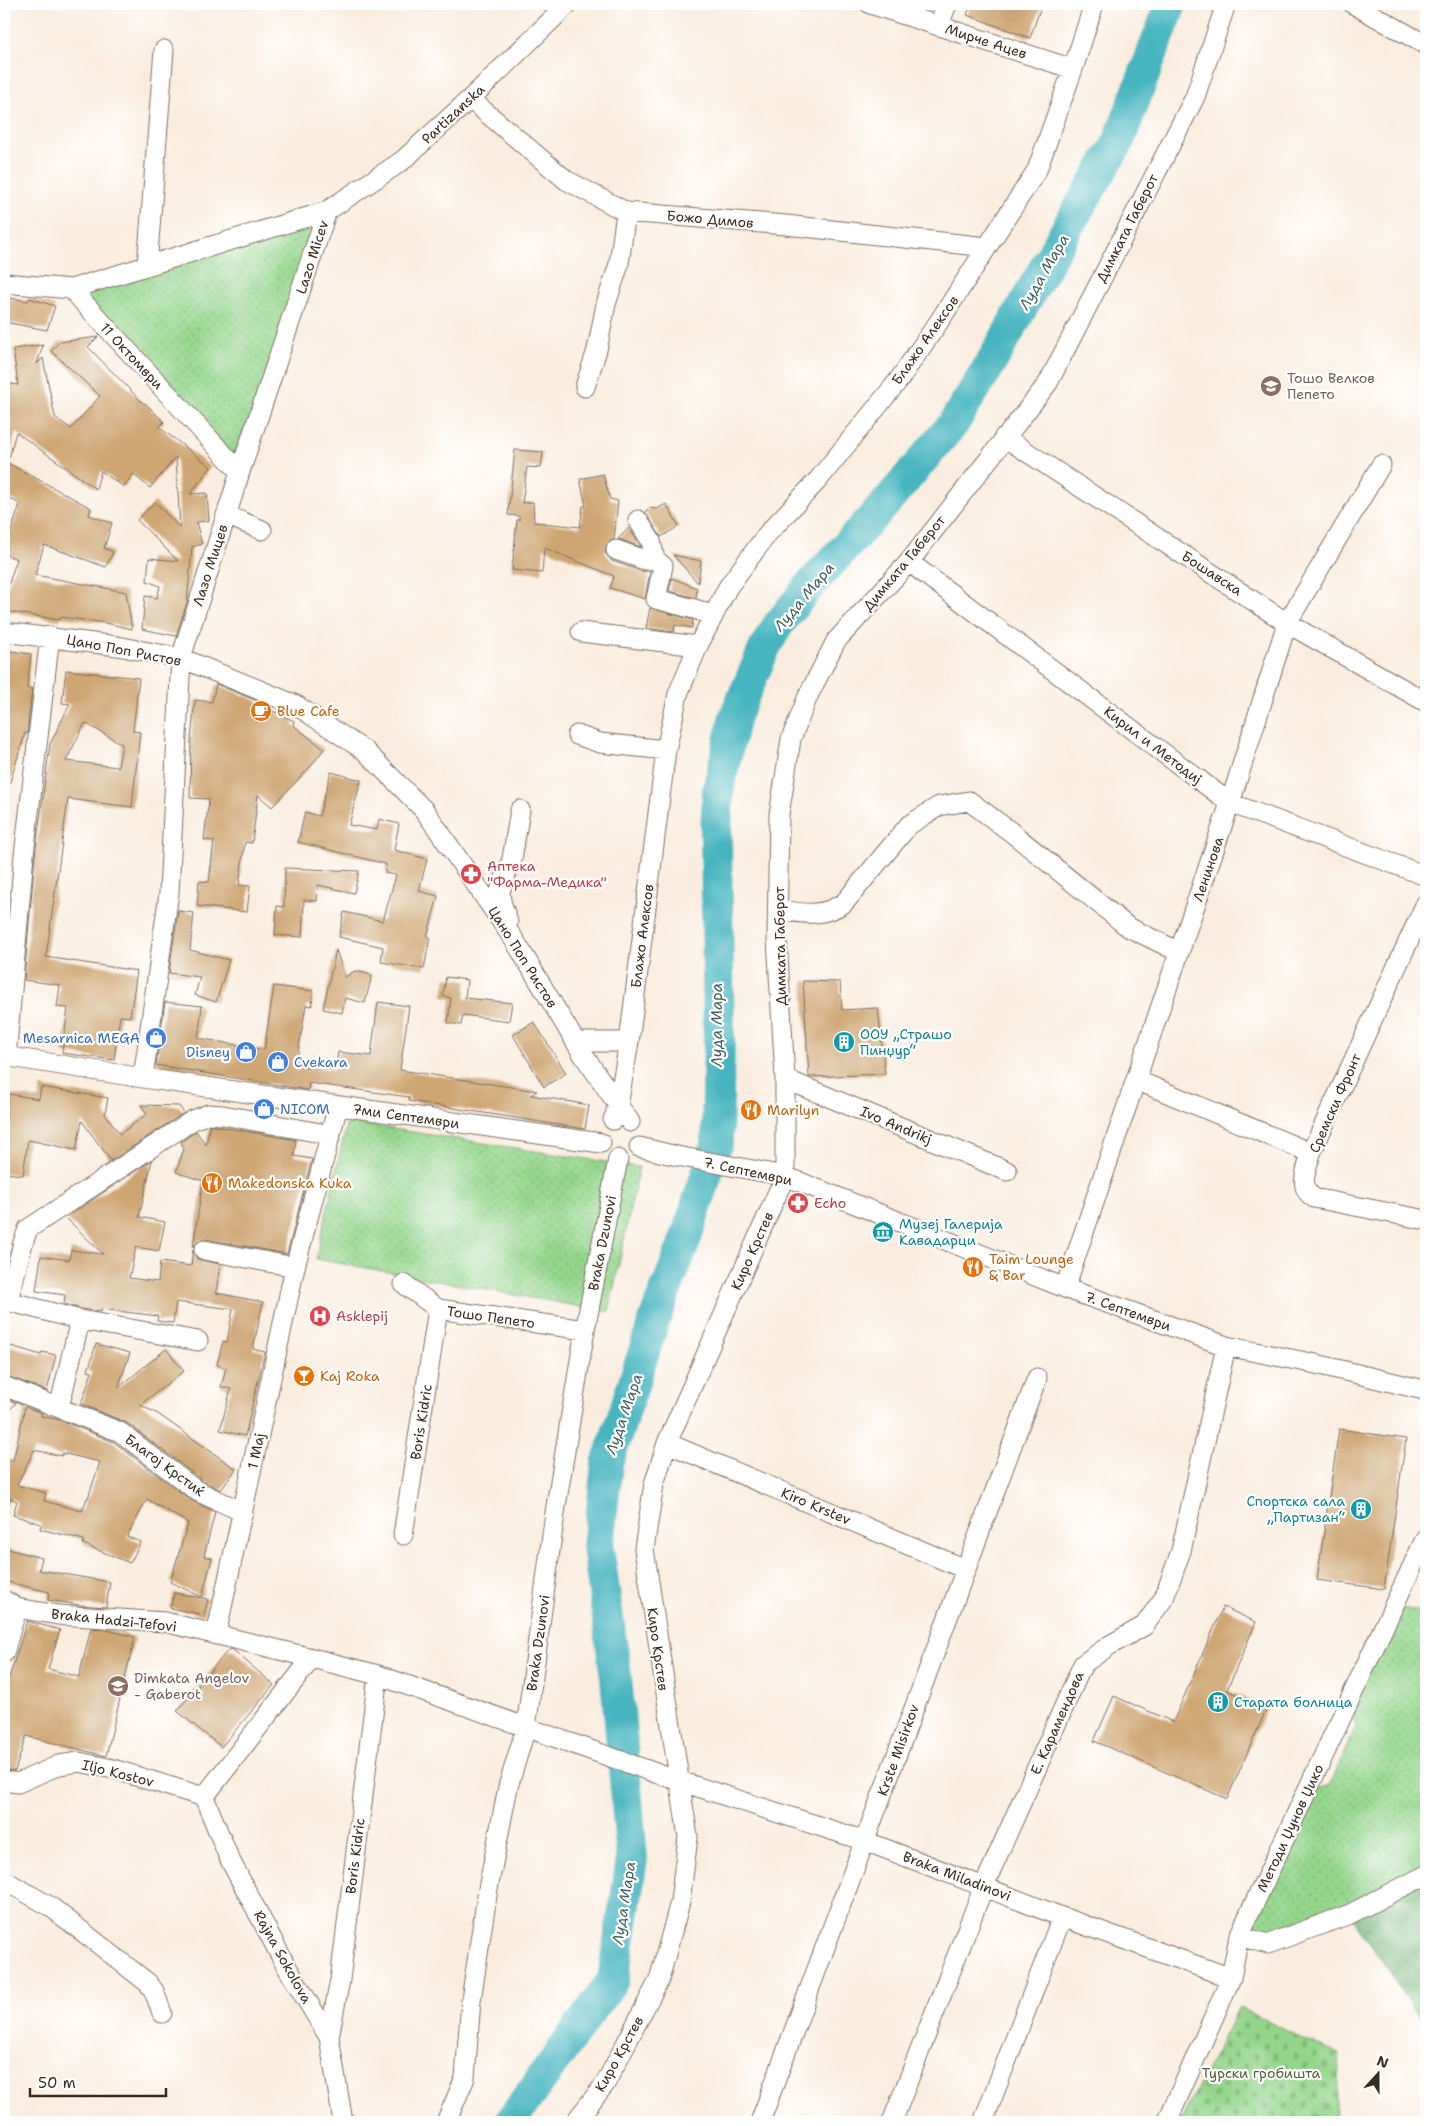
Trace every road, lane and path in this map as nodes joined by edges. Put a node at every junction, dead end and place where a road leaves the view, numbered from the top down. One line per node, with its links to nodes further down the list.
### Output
1 (568, 4): 13 (street, Partizanska)
2 (870, 4): 8 (street, Мирче Ацев)
3 (947, 4): 8 (street)
4 (1086, 4): 9 (street, Блажо Алексов)
5 (1094, 4): 9 (street, Блажо Алексов)
6 (1226, 4): 21 (street, Димката Габерот)
7 (1353, 4): 10 (street)
8 (939, 25): 12 (street, Мирче Ацев)
9 (1084, 32): 12 (street, Блажо Алексов)
10 (1426, 45)
11 (164, 50): 17 (street)
12 (1073, 69): 16 (street, Блажо Алексов)
13 (470, 99): 14 (street, Partizanska); 15 (street, Божо Димов)
14 (327, 211): 17 (street, Lazo Micev); 23 (street, Lazo Micev)
15 (626, 212): 16 (street, Божо Димов); 20 (street)
16 (987, 247): 30 (street, Блажо Алексов)
17 (147, 266): 19 (street, Lazo Micev)
18 (4, 283): 19 (street)
19 (71, 289): 23 (street, 11 Октомври)
20 (585, 387)
21 (1004, 437): 29 (street, Димката Габерот); 31 (street, Бошавска)
22 (1381, 465): 31 (street, Ленинова)
23 (240, 472): 24 (street, Лазо Мицев)
24 (226, 515): 26 (street); 36 (street, Лазо Мицев)
25 (638, 520): 28 (street)
26 (262, 530)
27 (616, 550): 28 (street)
28 (654, 559): 30 (street)
29 (909, 562): 40 (street, Кирил и Методиј); 44 (street, Димката Габерот)
30 (712, 616): 35 (street, Блажо Алексов)
31 (1287, 623): 37 (street, Бошавска); 40 (street, Ленинова)
32 (4, 632): 34 (street, Цано Поп Ристов)
33 (581, 632): 35 (street)
34 (50, 636): 36 (street, Цано Поп Ристов); 49 (street)
35 (698, 646): 39 (street, Блажо Алексов)
36 (181, 658): 45 (street, Цано Поп Ристов); 50 (street, Лазо Мицев)
37 (1426, 702)
38 (577, 735): 39 (street)
39 (666, 750): 48 (street, Блажо Алексов)
40 (1230, 803): 42 (street, Кирил и Методиј); 46 (street, Ленинова)
41 (520, 810): 45 (street)
42 (1426, 876)
43 (1426, 903): 58 (street, Сремски Фронт)
44 (778, 910): 46 (street); 51 (street, Димката Габерот)
45 (515, 941): 47 (street, Цано Поп Ристов)
46 (1179, 952): 52 (street, Ленинова)
47 (576, 1042): 48 (street); 54 (street, Цано Поп Ристов)
48 (629, 1042): 54 (street, Блажо Алексов)
49 (5, 1057): 50 (street, 7ми Септември)
50 (143, 1078): 53 (street, 7ми Септември)
51 (785, 1079): 60 (street, Ivo Andrikj); 61 (street, Димката Габерот)
52 (1136, 1080): 58 (street); 66 (street, Ленинова)
53 (338, 1106): 55 (street, 1 Maj); 56 (street, 7ми Септември)
54 (620, 1116): 56 (street); 57 (street)
55 (331, 1134): 64 (street, 1 Maj); 67 (street)
56 (600, 1143): 59 (street)
57 (639, 1147): 59 (street); 61 (street, 7. Септември)
58 (1311, 1153): 62 (street, Сремски Фронт)
59 (618, 1159): 70 (street, Braka Dzunovi)
60 (1007, 1171)
61 (785, 1176): 66 (street, 7. Септември); 77 (street, Киро Крстев)
62 (1426, 1220)
63 (204, 1250): 64 (street)
64 (295, 1268): 78 (street, 1 Maj)
65 (404, 1284): 68 (street, Тошо Пепето)
66 (1065, 1288): 72 (street, 7. Септември)
67 (6, 1301): 69 (street)
68 (438, 1309): 70 (street, Тошо Пепето); 79 (street, Boris Kidric)
69 (80, 1320): 71 (street); 76 (street)
70 (585, 1330): 87 (street, Braka Dzunovi)
71 (198, 1341)
72 (1226, 1346): 75 (street, 7. Септември); 95 (street, Е. Карамендова)
73 (1037, 1378): 81 (street, Krste Misirkov)
74 (4, 1386): 76 (street, Благој Крстиќ)
75 (1425, 1390)
76 (59, 1408): 78 (street, Благој Крстиќ)
77 (667, 1443): 81 (street, Kiro Krstev); 89 (street, Киро Крстев)
78 (243, 1512): 83 (street, 1 Maj)
79 (403, 1535)
80 (1426, 1537): 97 (street, Методи Џунов Џико)
81 (965, 1569): 92 (street, Krste Misirkov)
82 (10, 1604): 83 (street, Braka Hadzi-Tefovi); 84 (street)
83 (216, 1635): 85 (street, Braka Hadzi-Tefovi)
84 (4, 1653)
85 (312, 1658): 86 (street, Braka Hadzi-Tefovi); 91 (street)
86 (378, 1676): 87 (street, Braka Hadzi-Tefovi); 100 (street, Boris Kidric)
87 (526, 1728): 88 (street, Braka Hadzi-Tefovi); 102 (street, Braka Dzunovi)
88 (544, 1734): 89 (street, Braka Miladinovi)
89 (674, 1779): 92 (street, Braka Miladinovi); 103 (street, Киро Крстев)
90 (4, 1780): 91 (street, Iljo Kostov)
91 (204, 1797): 100 (street, Rajna Sokolova)
92 (864, 1841): 95 (street, Braka Miladinovi); 104 (street, Krste Misirkov)
93 (1426, 1875): 97 (street)
94 (4, 1880): 99 (street)
95 (984, 1886): 96 (street, Braka Miladinovi); 105 (street, Е. Карамендова)
96 (1062, 1917): 98 (street, Braka Miladinovi); 106 (street)
97 (1240, 1936): 98 (street, Методи Џунов Џико)
98 (1231, 1978): 107 (street, Методи Џунов Џико)
99 (162, 2013)
100 (329, 2037): 101 (street, Rajna Sokolova)
101 (343, 2122)
102 (446, 2122)
103 (575, 2122)
104 (760, 2122)
105 (892, 2122)
106 (983, 2122)
107 (1167, 2122)

